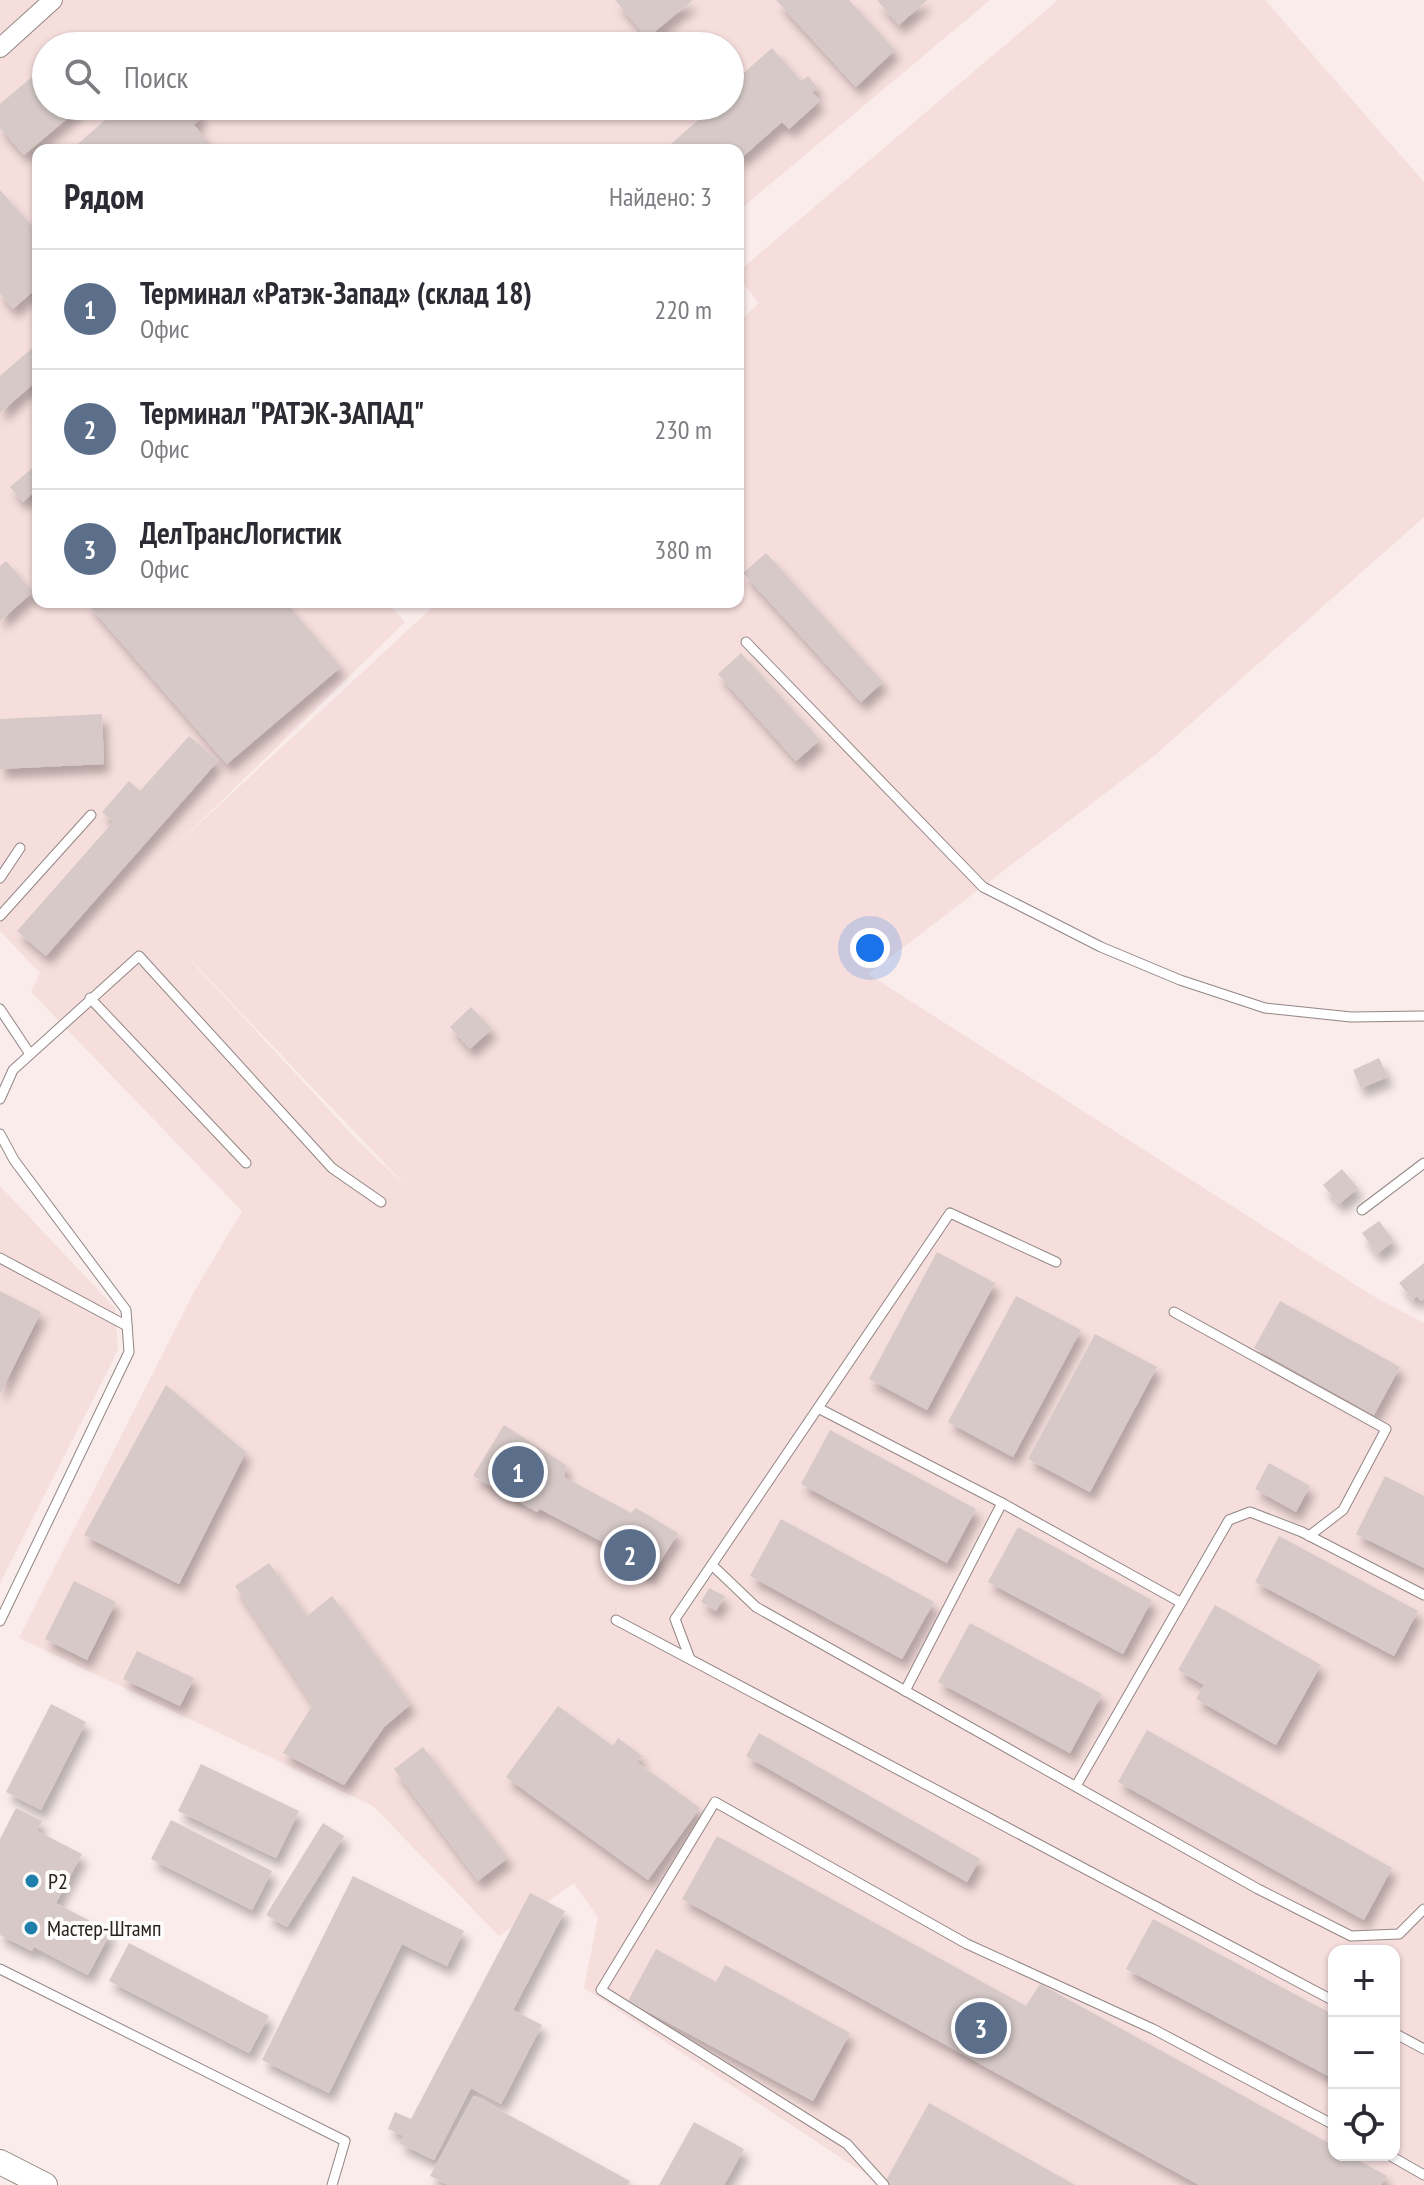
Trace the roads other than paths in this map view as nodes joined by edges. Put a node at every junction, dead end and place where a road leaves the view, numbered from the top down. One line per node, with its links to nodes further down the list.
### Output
1 (53, 0): 2 (street)
2 (0, 48)
3 (746, 642): 10 (lane)
4 (91, 815): 7 (lane)
5 (20, 848): 6 (lane)
6 (0, 878)
7 (0, 916)
8 (90, 998): 11 (lane); 14 (lane); 16 (lane)
9 (0, 1009): 11 (lane)
10 (1424, 1016)
11 (30, 1054): 12 (lane)
12 (0, 1099)
13 (0, 1134): 21 (lane)
14 (246, 1163)
15 (1424, 1163): 17 (lane)
16 (381, 1202)
17 (1362, 1210)
18 (0, 1258): 21 (lane)
19 (1056, 1262): 22 (lane)
20 (1174, 1312): 24 (lane)
21 (127, 1326): 29 (lane)
22 (818, 1408): 23 (lane); 25 (lane)
23 (1002, 1503): 27 (lane); 31 (lane)
24 (1309, 1536): 26 (lane); 27 (lane)
25 (712, 1565): 30 (lane); 31 (lane)
26 (1424, 1595)
27 (1180, 1602): 32 (lane)
28 (616, 1620): 30 (lane)
29 (0, 1621)
30 (690, 1659): 35 (lane)
31 (905, 1691): 32 (lane)
32 (1076, 1786): 33 (lane)
33 (1424, 1909)
34 (0, 1969): 43 (lane)
35 (1328, 1998)
36 (1400, 2036): 37 (lane)
37 (1424, 2049)
38 (1328, 2122): 44 (lane)
39 (1400, 2161): 41 (lane)
40 (0, 2162): 42 (main road)
41 (1424, 2175)
42 (45, 2185)
43 (332, 2185)
44 (884, 2185)

